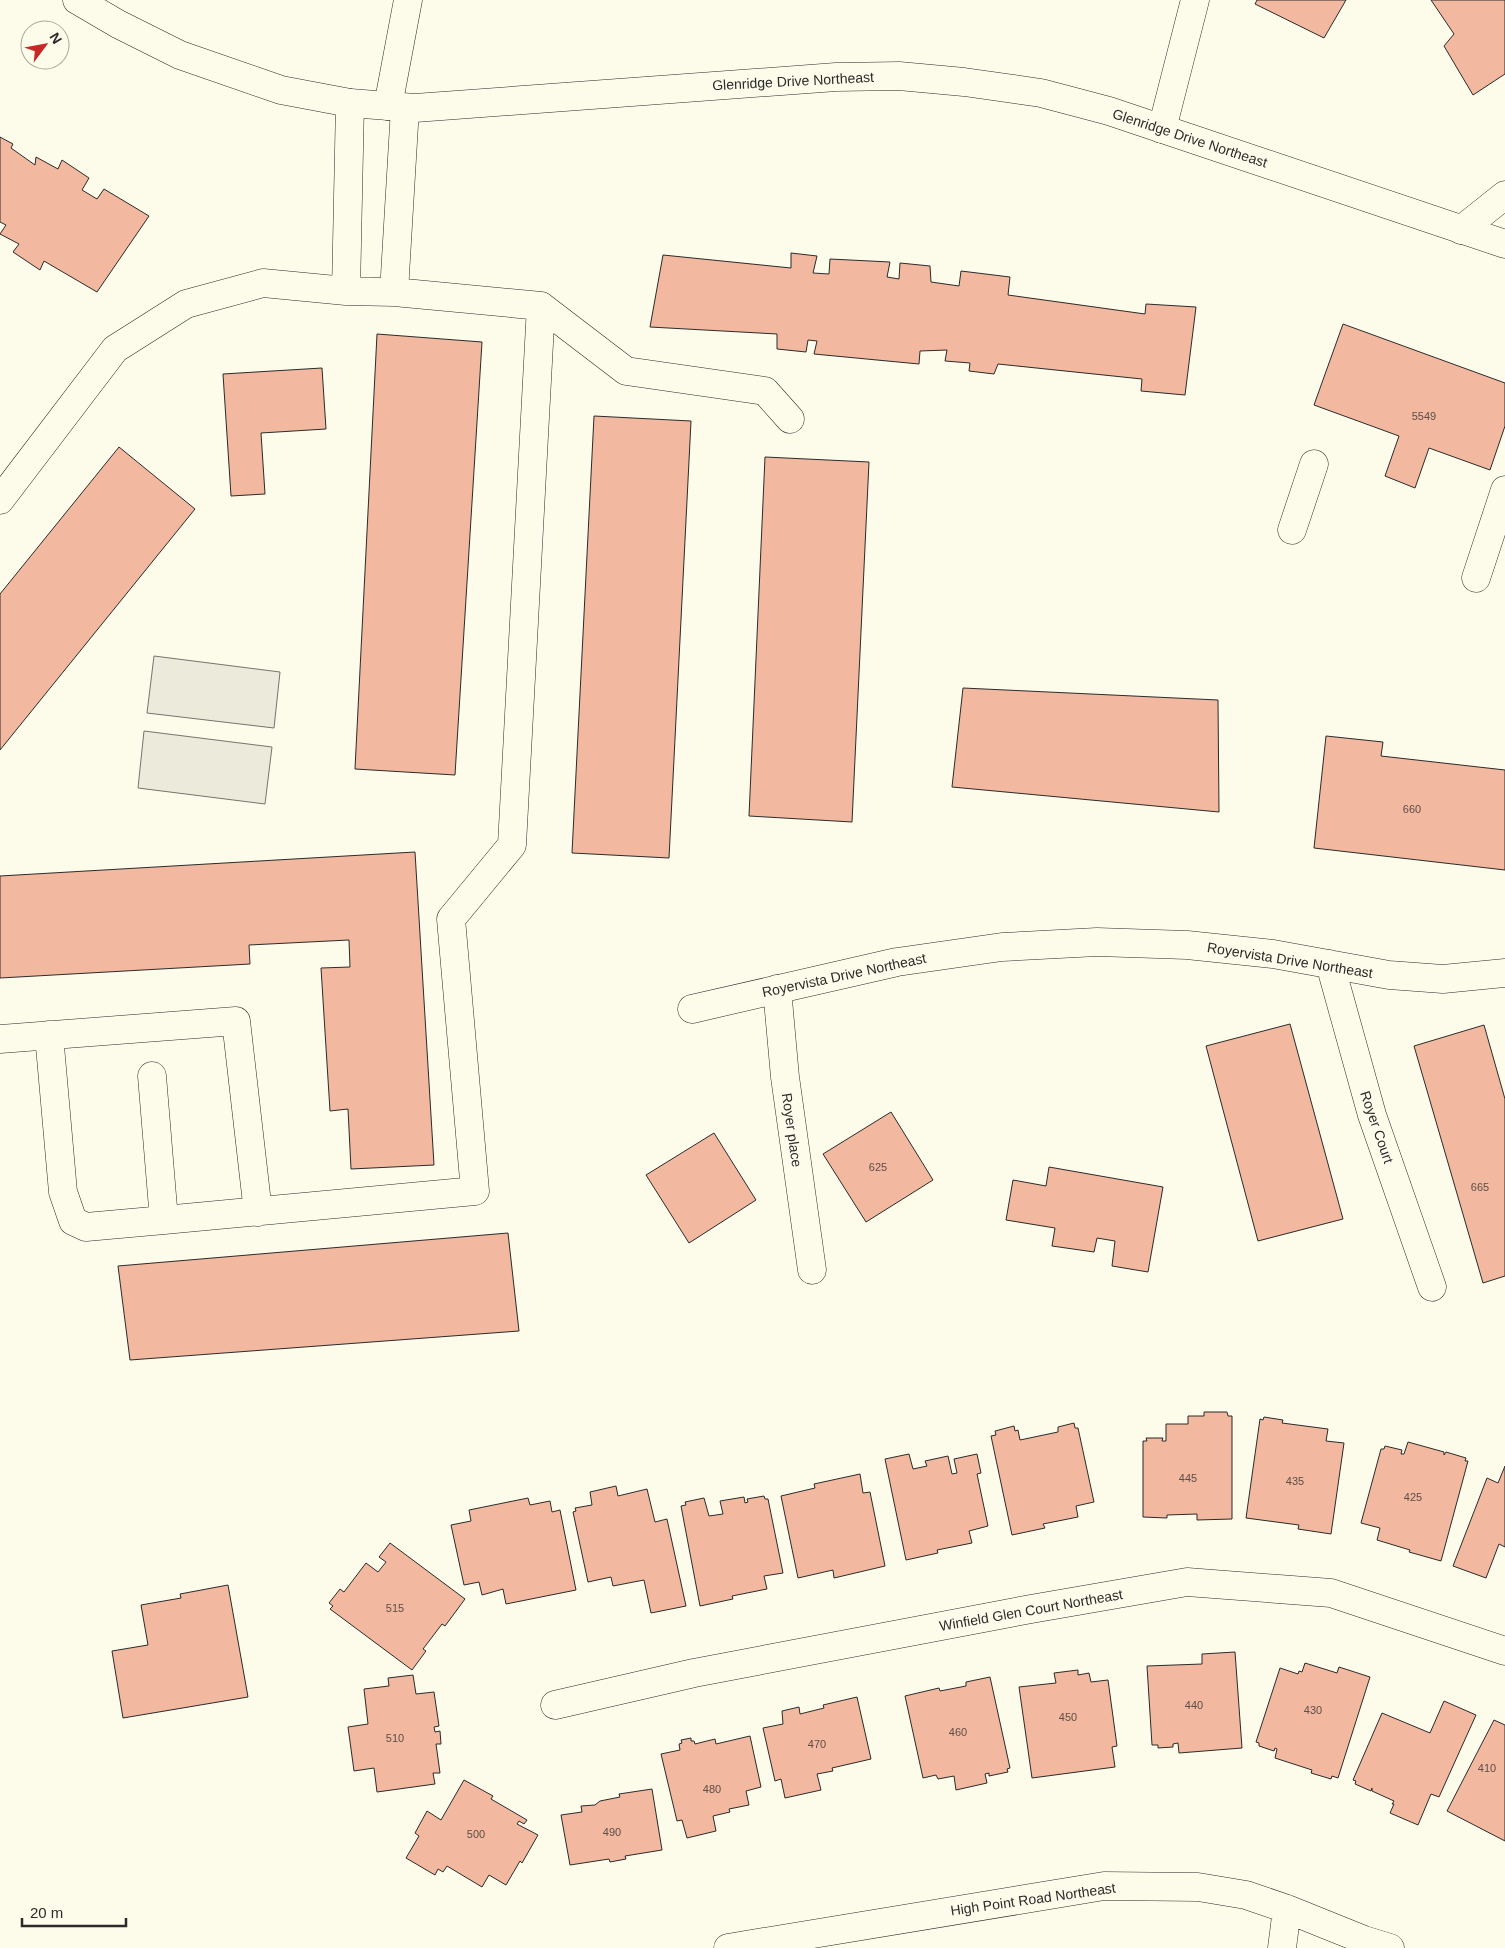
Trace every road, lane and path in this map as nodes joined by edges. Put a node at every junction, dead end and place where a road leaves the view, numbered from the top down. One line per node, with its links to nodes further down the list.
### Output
1 (77, 0): 4 (street, Glenridge Drive Northeast)
2 (408, 0): 5 (street)
3 (1195, 0): 6 (street)
4 (350, 103): 5 (street, Glenridge Drive Northeast); 10 (street)
5 (396, 107): 6 (street, Glenridge Drive Northeast); 11 (street)
6 (1162, 129): 8 (street, Glenridge Drive Northeast)
7 (1505, 196): 8 (street)
8 (1461, 230): 9 (street, Glenridge Drive Northeast)
9 (1505, 244)
10 (346, 291): 11 (street); 16 (street)
11 (394, 292): 12 (street)
12 (542, 306): 13 (street); 26 (street)
13 (790, 419)
14 (1314, 464): 17 (street)
15 (1505, 490): 18 (street)
16 (0, 500)
17 (1292, 530)
18 (1476, 578)
19 (1330, 964): 20 (street, Royervista Drive Northeast); 21 (street, Royervista Drive Northeast); 29 (street, Royer Court)
20 (1505, 973)
21 (777, 989): 22 (street, Royervista Drive Northeast); 28 (street, Royer place)
22 (692, 1009)
23 (49, 1035): 24 (street); 26 (street); 27 (street)
24 (0, 1039)
25 (152, 1076): 27 (street)
26 (258, 1212): 27 (street)
27 (164, 1220)
28 (812, 1270)
29 (1432, 1287)
30 (1505, 1651): 31 (street, Winfield Glen Court Northeast)
31 (555, 1705)
32 (1287, 1908): 33 (street, High Point Road Northeast); 34 (street); 35 (street, High Point Road Northeast)
33 (728, 1948)
34 (1282, 1948)
35 (1390, 1948)

